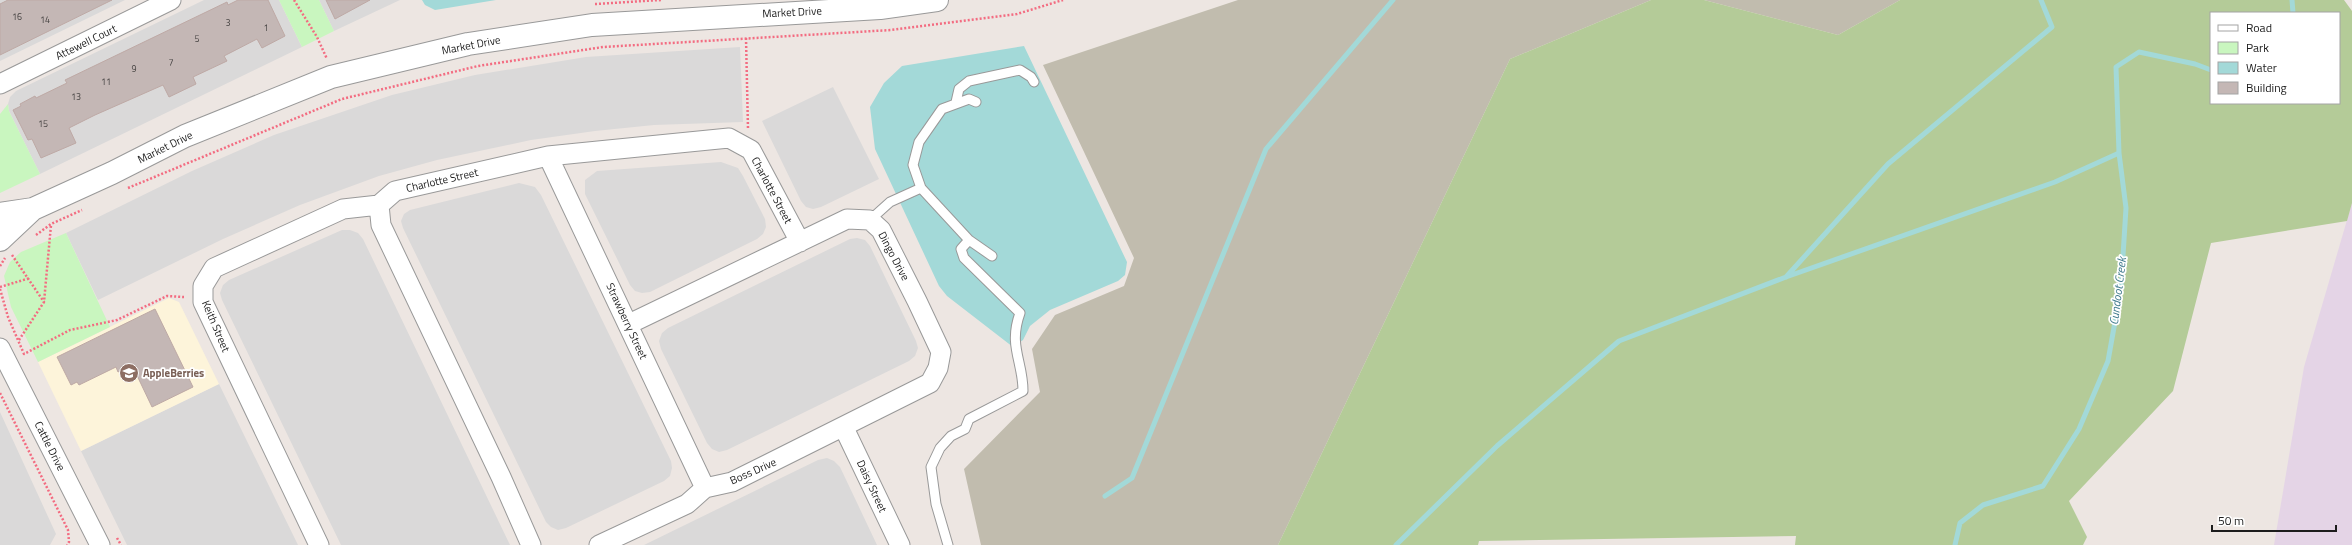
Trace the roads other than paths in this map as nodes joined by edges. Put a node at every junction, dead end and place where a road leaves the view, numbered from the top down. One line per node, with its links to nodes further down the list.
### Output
1 (171, 0): 4 (street, Attewell Court)
2 (937, 0): 10 (street, Market Drive)
3 (1034, 82): 5 (lane)
4 (0, 84)
5 (956, 102): 6 (lane); 8 (lane)
6 (976, 102)
7 (548, 156): 9 (street, Charlotte Street); 14 (street, Charlotte Street); 17 (street, Strawberry Street)
8 (921, 188): 12 (lane); 13 (lane)
9 (379, 205): 22 (street, Keith Street); 23 (street)
10 (34, 209): 11 (street, Market Drive); 15 (street, Market Drive)
11 (0, 214)
12 (870, 220): 14 (street); 19 (street, Dingo Drive)
13 (969, 240): 16 (lane); 26 (lane)
14 (800, 242): 17 (street)
15 (5, 246)
16 (992, 256)
17 (629, 324): 20 (street, Strawberry Street)
18 (0, 348): 21 (street, Cattle Drive)
19 (844, 428): 20 (street, Boss Drive); 25 (street, Daisy Street)
20 (705, 488): 24 (street, Boss Drive)
21 (100, 545)
22 (319, 545)
23 (531, 545)
24 (598, 545)
25 (900, 545)
26 (948, 545)

